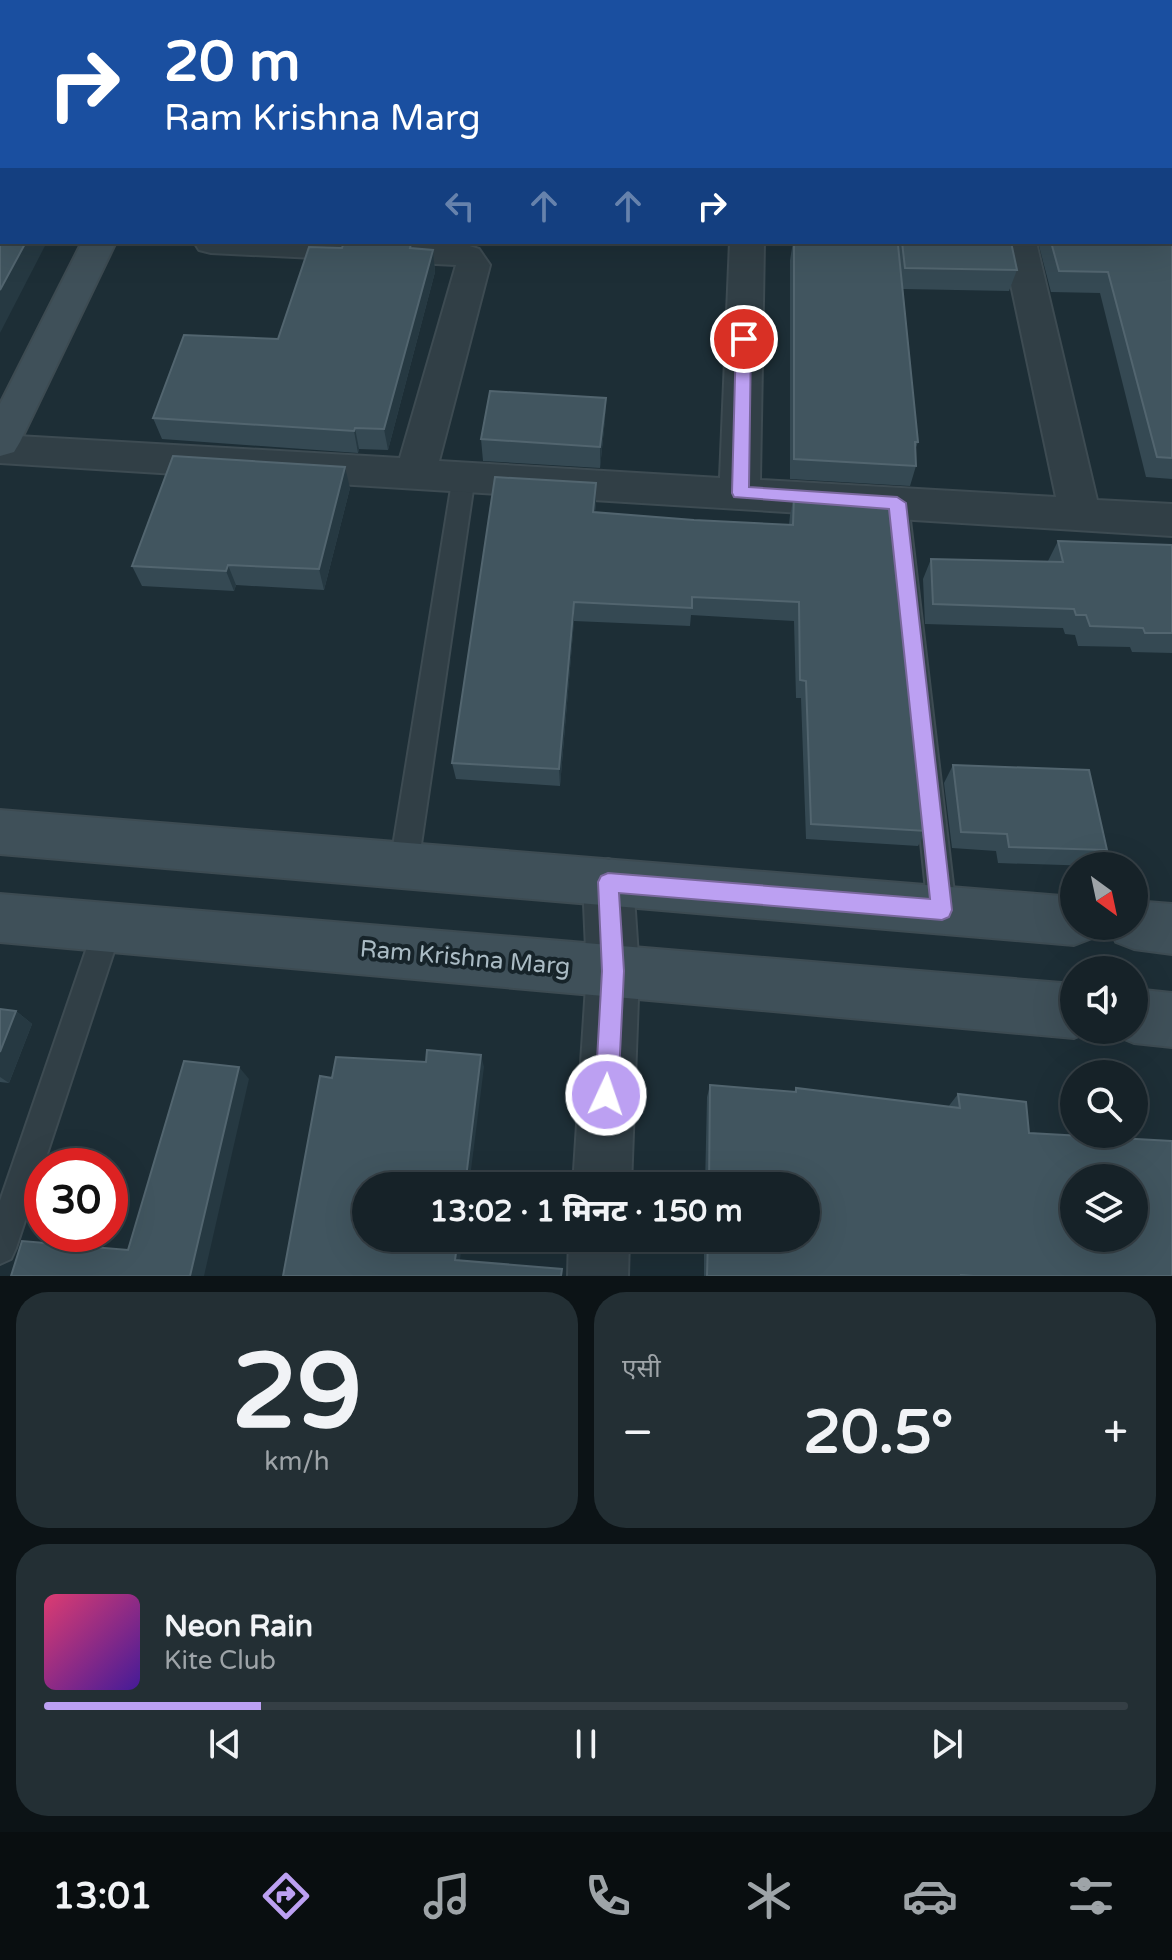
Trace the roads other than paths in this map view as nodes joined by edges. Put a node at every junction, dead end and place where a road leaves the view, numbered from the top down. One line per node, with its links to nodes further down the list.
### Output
1 (98, 244): 6 (street)
2 (307, 244): 5 (street)
3 (747, 244): 9 (street)
4 (1019, 244): 11 (street)
5 (450, 247): 7 (street)
6 (2, 435): 7 (street)
7 (416, 473): 8 (street)
8 (464, 476): 9 (street); 14 (lane)
9 (740, 493): 10 (street)
10 (897, 503): 11 (street); 16 (lane)
11 (1080, 514): 12 (street)
12 (1172, 520)
13 (0, 832): 14 (street)
14 (404, 865): 15 (street)
15 (608, 882): 16 (street); 22 (street)
16 (942, 910): 18 (street)
17 (0, 918): 20 (street, Ram Krishna Marg)
18 (1060, 920)
19 (1148, 926): 21 (street)
20 (108, 927): 22 (street, Ram Krishna Marg); 27 (lane)
21 (1172, 929)
22 (613, 971): 23 (street, Ram Krishna Marg); 26 (street)
23 (1060, 1010)
24 (1148, 1017): 25 (street)
25 (1172, 1020)
26 (603, 1172)
27 (0, 1248)
28 (599, 1252): 29 (street)
29 (598, 1276)

